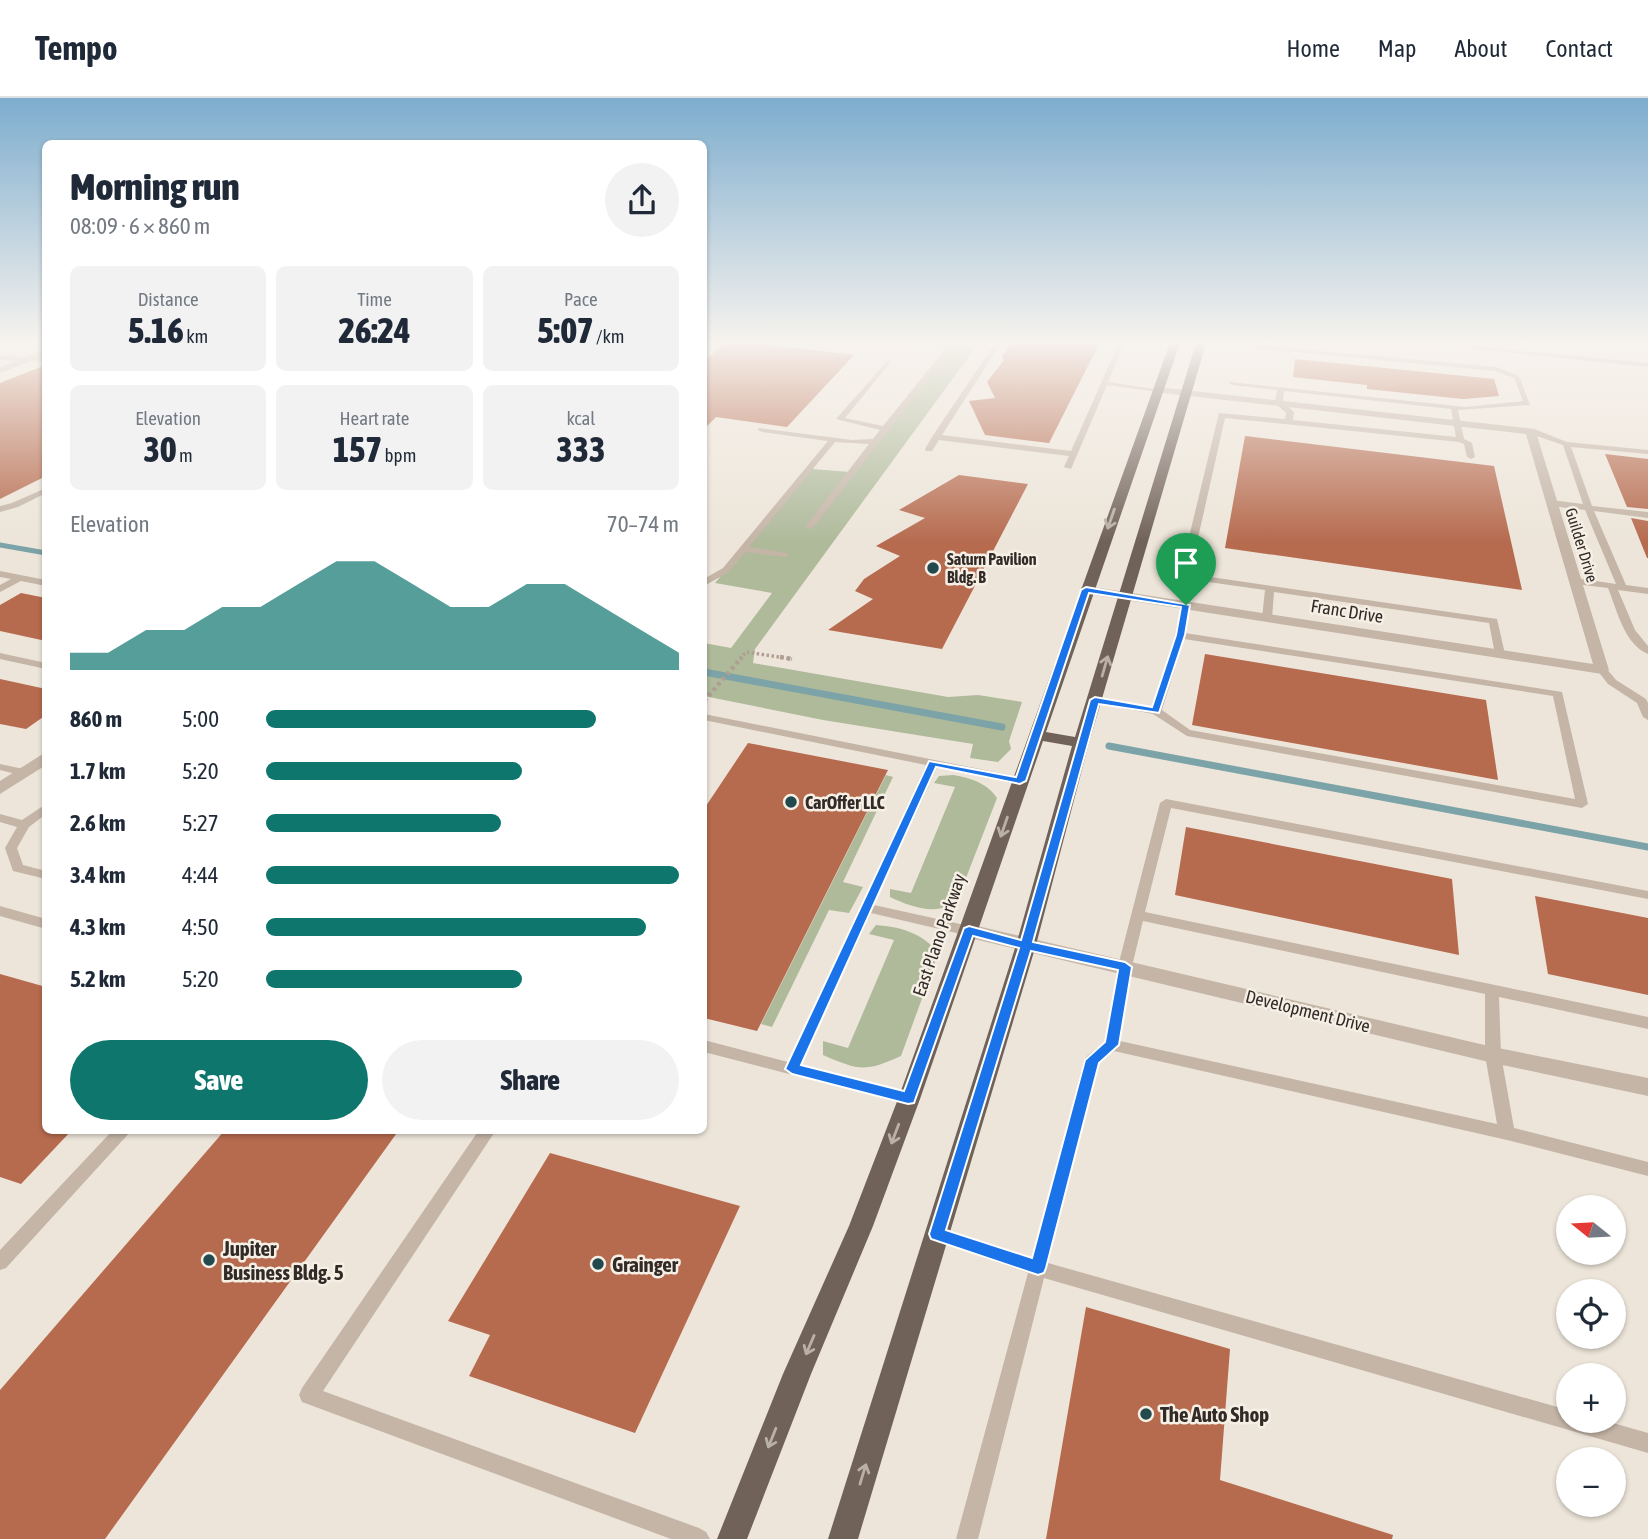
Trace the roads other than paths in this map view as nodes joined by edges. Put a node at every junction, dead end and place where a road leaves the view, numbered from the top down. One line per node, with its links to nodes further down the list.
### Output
1 (850, 407): 14 (lane)
2 (902, 407): 14 (lane)
3 (956, 407): 17 (lane)
4 (1093, 407): 24 (lane)
5 (1155, 407): 27 (main road, East Plano Parkway)
6 (1179, 407): 27 (main road, East Plano Parkway)
7 (1284, 407): 12 (lane)
8 (1317, 407): 13 (street)
9 (1454, 407): 13 (lane)
10 (1460, 407): 11 (lane)
11 (1485, 407)
12 (1289, 420): 19 (lane); 42 (lane)
13 (1457, 423): 16 (street); 19 (lane)
14 (884, 429): 20 (lane)
15 (762, 430): 18 (lane)
16 (1531, 431): 21 (lane); 29 (street, Guilder Drive)
17 (936, 437): 22 (lane); 24 (lane)
18 (833, 440): 20 (lane); 34 (lane)
19 (1460, 440): 25 (lane)
20 (875, 441): 33 (lane)
21 (1566, 444): 23 (lane); 30 (lane)
22 (929, 449)
23 (1648, 452)
24 (1073, 454): 26 (lane)
25 (1471, 457)
26 (1068, 467)
27 (1143, 476): 44 (main road, East Plano Parkway, one-way to 44); 46 (main road, East Plano Parkway)
28 (42, 492): 31 (lane)
29 (1551, 503): 30 (lane); 38 (street, Guilder Drive)
30 (1588, 507): 32 (lane); 41 (lane)
31 (0, 509)
32 (1648, 514)
33 (809, 527)
34 (743, 549): 35 (lane); 39 (lane)
35 (784, 555)
36 (0, 574): 37 (lane)
37 (19, 578): 40 (lane); 43 (lane)
38 (1575, 580): 41 (lane); 54 (street, Guilder Drive)
39 (707, 581)
40 (42, 582)
41 (1617, 586): 45 (lane); 50 (lane)
42 (1270, 588): 48 (lane); 51 (lane)
43 (0, 589)
44 (1086, 590): 46 (street, Franc Drive); 60 (main road, East Plano Parkway)
45 (1648, 591)
46 (1125, 596): 47 (street, Franc Drive); 55 (main road, East Plano Parkway, one-way to 46)
47 (1186, 605): 48 (street, Franc Drive); 49 (lane)
48 (1267, 618): 51 (street, Franc Drive)
49 (1180, 635): 57 (lane); 57 (lane)
50 (1648, 651)
51 (1500, 654): 54 (street, Franc Drive)
52 (0, 656): 53 (lane)
53 (42, 665)
54 (1602, 670): 56 (lane)
55 (1095, 700): 57 (lane); 61 (main road, East Plano Parkway)
56 (1645, 701): 58 (lane)
57 (1156, 711)
58 (1648, 717)
59 (707, 718): 63 (lane)
60 (1035, 735): 61 (main road); 66 (main road, East Plano Parkway)
61 (1081, 744): 78 (main road, East Plano Parkway)
62 (42, 760): 65 (street)
63 (933, 763): 66 (lane); 73 (lane)
64 (0, 767): 65 (lane)
65 (24, 772): 67 (street)
66 (1020, 781): 77 (main road, East Plano Parkway, one-way to 77)
67 (0, 789)
68 (42, 811): 70 (lane)
69 (0, 818): 70 (lane)
70 (24, 825): 71 (lane)
71 (42, 874)
72 (1648, 895): 75 (lane)
73 (868, 908): 77 (lane); 85 (lane)
74 (0, 911): 76 (lane)
75 (1140, 916): 79 (lane); 80 (lane)
76 (42, 923)
77 (969, 931): 78 (street, Development Drive); 87 (main road, East Plano Parkway)
78 (1026, 945): 79 (street, Development Drive); 92 (main road, East Plano Parkway)
79 (1125, 967): 82 (lane); 84 (street, Development Drive)
80 (1492, 990): 81 (lane); 84 (lane)
81 (1648, 1023)
82 (1112, 1045): 88 (lane); 94 (lane)
83 (707, 1047): 85 (lane)
84 (1493, 1055): 86 (street, Development Drive); 88 (lane)
85 (792, 1069): 87 (lane)
86 (1648, 1087)
87 (908, 1098): 99 (main road, East Plano Parkway, one-way to 99)
88 (1507, 1133): 91 (lane)
89 (120, 1134): 93 (lane)
90 (485, 1134): 98 (lane)
91 (1648, 1170)
92 (937, 1234): 94 (lane); 100 (main road, East Plano Parkway, one-way to 92)
93 (0, 1262)
94 (1038, 1268): 95 (lane); 101 (lane)
95 (1556, 1416)
96 (1614, 1433): 97 (lane)
97 (1648, 1443)
98 (699, 1539)
99 (732, 1539)
100 (843, 1539)
101 (967, 1539)

